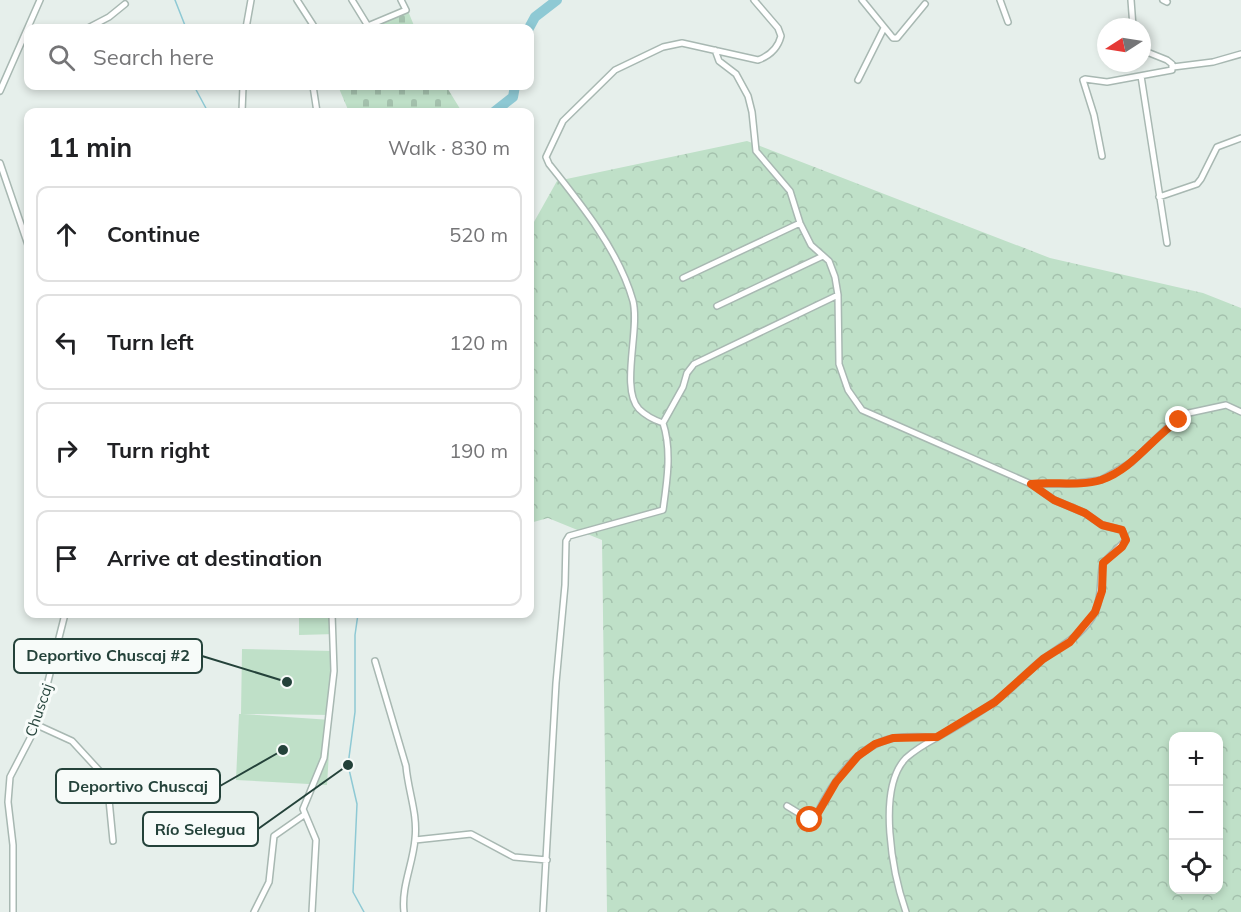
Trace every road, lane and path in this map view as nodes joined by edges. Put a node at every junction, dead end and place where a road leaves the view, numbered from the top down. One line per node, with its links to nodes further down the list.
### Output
1 (40, 0): 14 (street)
2 (250, 0): 16 (street)
3 (297, 0): 17 (street)
4 (352, 0): 18 (street)
5 (401, 0): 19 (street)
6 (754, 0): 24 (street)
7 (862, 0): 20 (street)
8 (1000, 0): 13 (street)
9 (1131, 0): 12 (street)
10 (125, 4): 15 (street)
11 (925, 4): 20 (street)
12 (1132, 18)
13 (1008, 22)
14 (30, 24)
15 (95, 24)
16 (247, 24)
17 (312, 24)
18 (364, 24)
19 (372, 24)
20 (884, 28): 29 (street)
21 (24, 38): 22 (street)
22 (20, 47): 23 (street); 32 (street)
23 (24, 48)
24 (715, 51): 39 (street); 47 (street)
25 (1151, 54): 27 (street)
26 (1241, 54): 27 (street)
27 (1173, 67): 28 (street)
28 (1141, 76): 36 (street); 38 (street)
29 (858, 80)
30 (243, 90): 33 (street)
31 (314, 90): 34 (street)
32 (0, 91)
33 (242, 108)
34 (316, 108)
35 (1241, 138): 38 (street)
36 (1102, 156)
37 (0, 163): 40 (street)
38 (1159, 197): 41 (street)
39 (800, 223): 42 (street); 43 (street)
40 (24, 233)
41 (1167, 243)
42 (823, 256): 44 (street); 45 (street)
43 (683, 278)
44 (838, 295): 47 (street); 48 (street)
45 (717, 306)
46 (1241, 412): 48 (street)
47 (663, 423): 58 (street)
48 (1031, 484): 53 (street)
49 (64, 618): 52 (street, Chuscaj)
50 (332, 618): 55 (street)
51 (375, 661): 56 (street)
52 (37, 725): 57 (street); 59 (street, Chuscaj)
53 (937, 737): 54 (street); 64 (street)
54 (787, 806)
55 (304, 815): 60 (street); 61 (street)
56 (415, 840): 58 (street); 62 (street)
57 (113, 841)
58 (547, 860): 63 (street)
59 (13, 912)
60 (254, 912)
61 (312, 912)
62 (404, 912)
63 (543, 912)
64 (906, 912)

